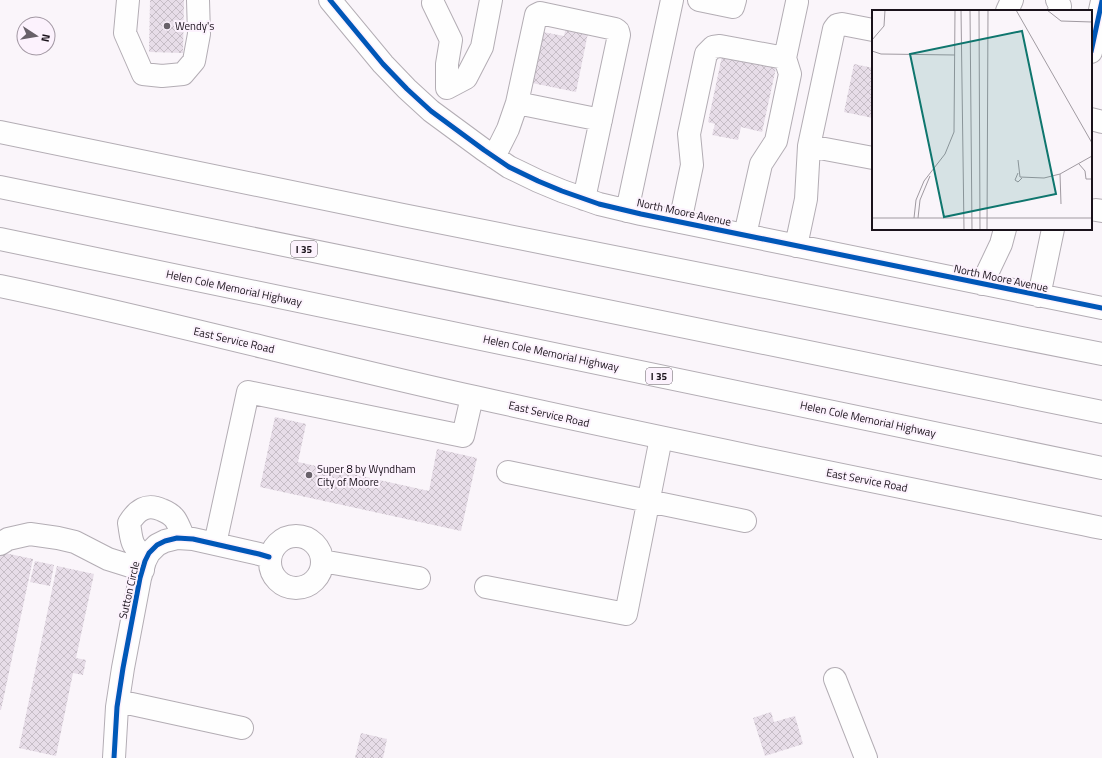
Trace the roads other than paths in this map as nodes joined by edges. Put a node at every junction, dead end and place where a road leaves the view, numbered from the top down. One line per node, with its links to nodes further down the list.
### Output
1 (128, 0): 2 (main road)
2 (198, 0)
3 (330, 0): 22 (main road, North Moore Avenue)
4 (491, 0): 17 (main road)
5 (672, 0): 32 (main road)
6 (700, 0): 7 (main road)
7 (735, 0)
8 (1012, 0): 13 (main road)
9 (1058, 0): 14 (main road)
10 (432, 1): 16 (main road)
11 (1102, 1): 18 (main road)
12 (797, 2): 19 (main road)
13 (1007, 10)
14 (1059, 10)
15 (872, 30): 27 (main road)
16 (451, 40): 17 (main road); 20 (main road)
17 (482, 47): 20 (main road)
18 (1092, 47)
19 (784, 58): 33 (main road); 36 (main road)
20 (447, 88): 22 (main road)
21 (517, 103): 24 (main road); 24 (main road); 28 (main road)
22 (431, 111): 28 (main road, North Moore Avenue)
23 (1092, 119): 25 (main road)
24 (601, 120): 31 (main road)
25 (1102, 122)
26 (0, 132): 43 (main road)
27 (810, 146): 29 (main road); 38 (main road)
28 (494, 157): 31 (main road, North Moore Avenue)
29 (872, 158)
30 (0, 187): 45 (main road, I 35)
31 (584, 199): 32 (main road, North Moore Avenue)
32 (627, 211): 33 (main road, North Moore Avenue)
33 (680, 222): 36 (main road, North Moore Avenue)
34 (1005, 230): 39 (main road)
35 (1053, 230): 41 (main road)
36 (745, 235): 38 (main road, North Moore Avenue)
37 (0, 239): 47 (main road, Helen Cole Memorial Highway / I 35)
38 (796, 246): 39 (main road, North Moore Avenue)
39 (982, 284): 41 (main road, North Moore Avenue)
40 (0, 286): 44 (main road, East Service Road)
41 (1039, 296): 42 (main road, North Moore Avenue)
42 (1102, 308)
43 (1102, 354)
44 (472, 397): 46 (main road, East Service Road); 54 (main road)
45 (1102, 412)
46 (662, 438): 49 (main road); 51 (main road, East Service Road)
47 (1102, 468)
48 (508, 472): 49 (main road)
49 (648, 501): 50 (main road); 59 (main road)
50 (745, 521)
51 (1102, 528)
52 (184, 538): 54 (main road, Sutton Circle); 57 (main road, Sutton Circle); 57 (main road, Sutton Circle)
53 (0, 544): 57 (main road)
54 (216, 544): 55 (main road, Sutton Circle)
55 (269, 557): 56 (main road); 56 (main road)
56 (322, 561): 58 (main road)
57 (145, 563): 61 (main road, Sutton Circle)
58 (419, 578)
59 (486, 587)
60 (835, 679): 64 (main road)
61 (118, 702): 62 (main road); 63 (main road, Sutton Circle)
62 (242, 728)
63 (114, 758)
64 (866, 758)

